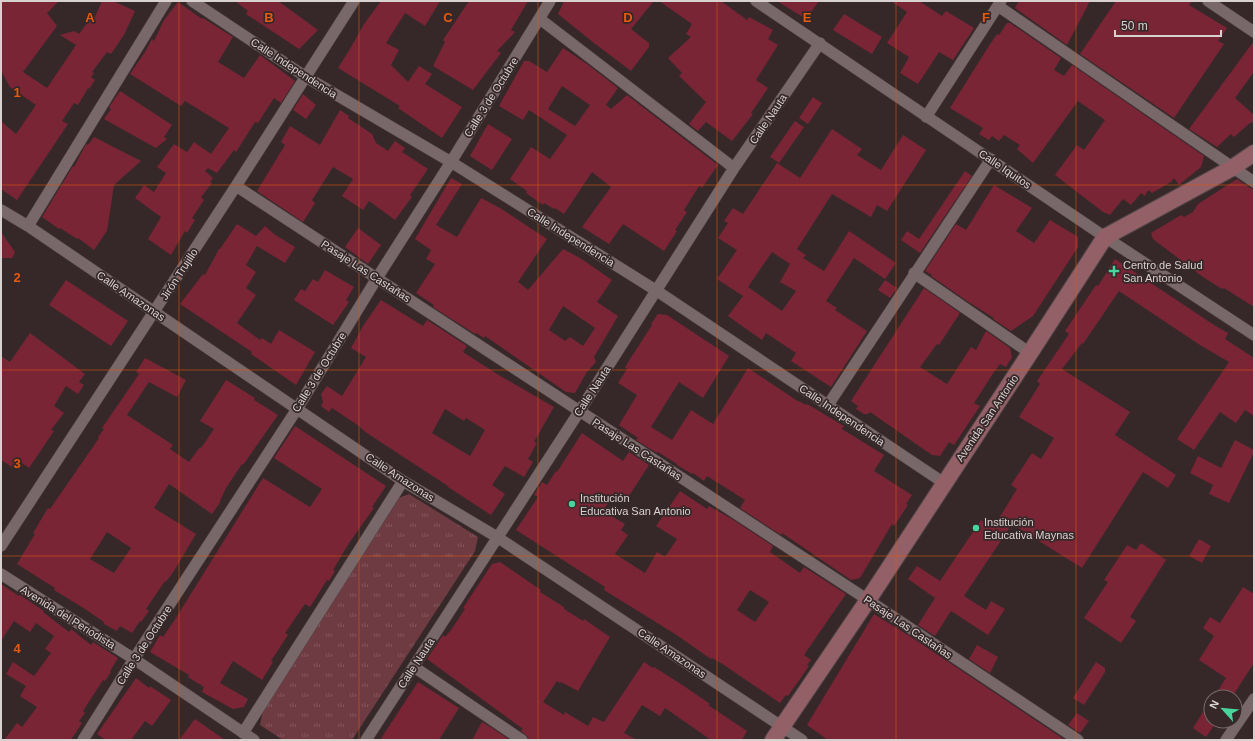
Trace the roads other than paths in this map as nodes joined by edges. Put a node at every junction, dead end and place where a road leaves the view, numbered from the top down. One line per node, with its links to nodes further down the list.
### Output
1 (166, 1): 21 (street)
2 (192, 1): 11 (street, Calle Independencia)
3 (354, 1): 11 (street, Jirón Trujillo)
4 (550, 1): 8 (street, Calle 3 de Octubre)
5 (756, 1): 10 (street, Calle Iquitos)
6 (1208, 1): 9 (street)
7 (999, 4): 12 (street); 17 (street)
8 (540, 19): 15 (street, Calle 3 de Octubre); 16 (street)
9 (1254, 32)
10 (820, 43): 12 (street, Calle Iquitos); 16 (street, Calle Nauta)
11 (306, 78): 15 (street, Calle Independencia); 19 (street, Jirón Trujillo)
12 (926, 116): 14 (street, Calle Iquitos)
13 (1254, 153): 17 (main road, Avenida San Antonio)
14 (991, 159): 22 (street, Calle Iquitos); 23 (street)
15 (451, 162): 24 (street, Calle 3 de Octubre); 25 (street, Calle Independencia)
16 (734, 168): 25 (street, Calle Nauta)
17 (1232, 168): 18 (street); 22 (main road, Avenida San Antonio)
18 (1254, 182)
19 (236, 186): 24 (street, Pasaje Las Castañas); 26 (street, Jirón Trujillo)
20 (1, 210): 21 (street, Calle Amazonas)
21 (28, 226): 26 (street, Calle Amazonas)
22 (1105, 237): 27 (street, Calle Iquitos); 28 (main road, Avenida San Antonio)
23 (914, 273): 28 (street); 29 (street)
24 (377, 278): 30 (street, Calle 3 de Octubre); 31 (street, Pasaje Las Castañas)
25 (657, 291): 29 (street, Calle Independencia); 31 (street, Calle Nauta)
26 (154, 312): 30 (street, Calle Amazonas); 35 (street, Jirón Trujillo)
27 (1254, 335)
28 (1030, 353): 33 (main road, Avenida San Antonio)
29 (828, 405): 33 (street, Calle Independencia)
30 (296, 409): 32 (street, Calle Amazonas); 38 (street, Calle 3 de Octubre)
31 (579, 412): 34 (street, Calle Nauta); 37 (street, Pasaje Las Castañas)
32 (403, 481): 34 (street, Calle Amazonas); 42 (street)
33 (944, 483): 37 (main road, Avenida San Antonio)
34 (497, 537): 39 (street, Calle Nauta); 41 (street, Calle Amazonas)
35 (1, 546)
36 (1, 574): 38 (street, Avenida del Periodista)
37 (868, 600): 41 (main road, Avenida San Antonio); 49 (street, Pasaje Las Castañas)
38 (134, 659): 42 (street, Avenida del Periodista); 43 (street, Calle 3 de Octubre)
39 (414, 667): 45 (street, Calle Nauta); 46 (street)
40 (1254, 699): 50 (street)
41 (782, 726): 47 (main road, Avenida San Antonio); 48 (street, Calle Amazonas)
42 (243, 733): 44 (street, Avenida del Periodista)
43 (83, 740)
44 (254, 740)
45 (366, 740)
46 (522, 740)
47 (773, 740)
48 (802, 740)
49 (1078, 740)
50 (1226, 740)

